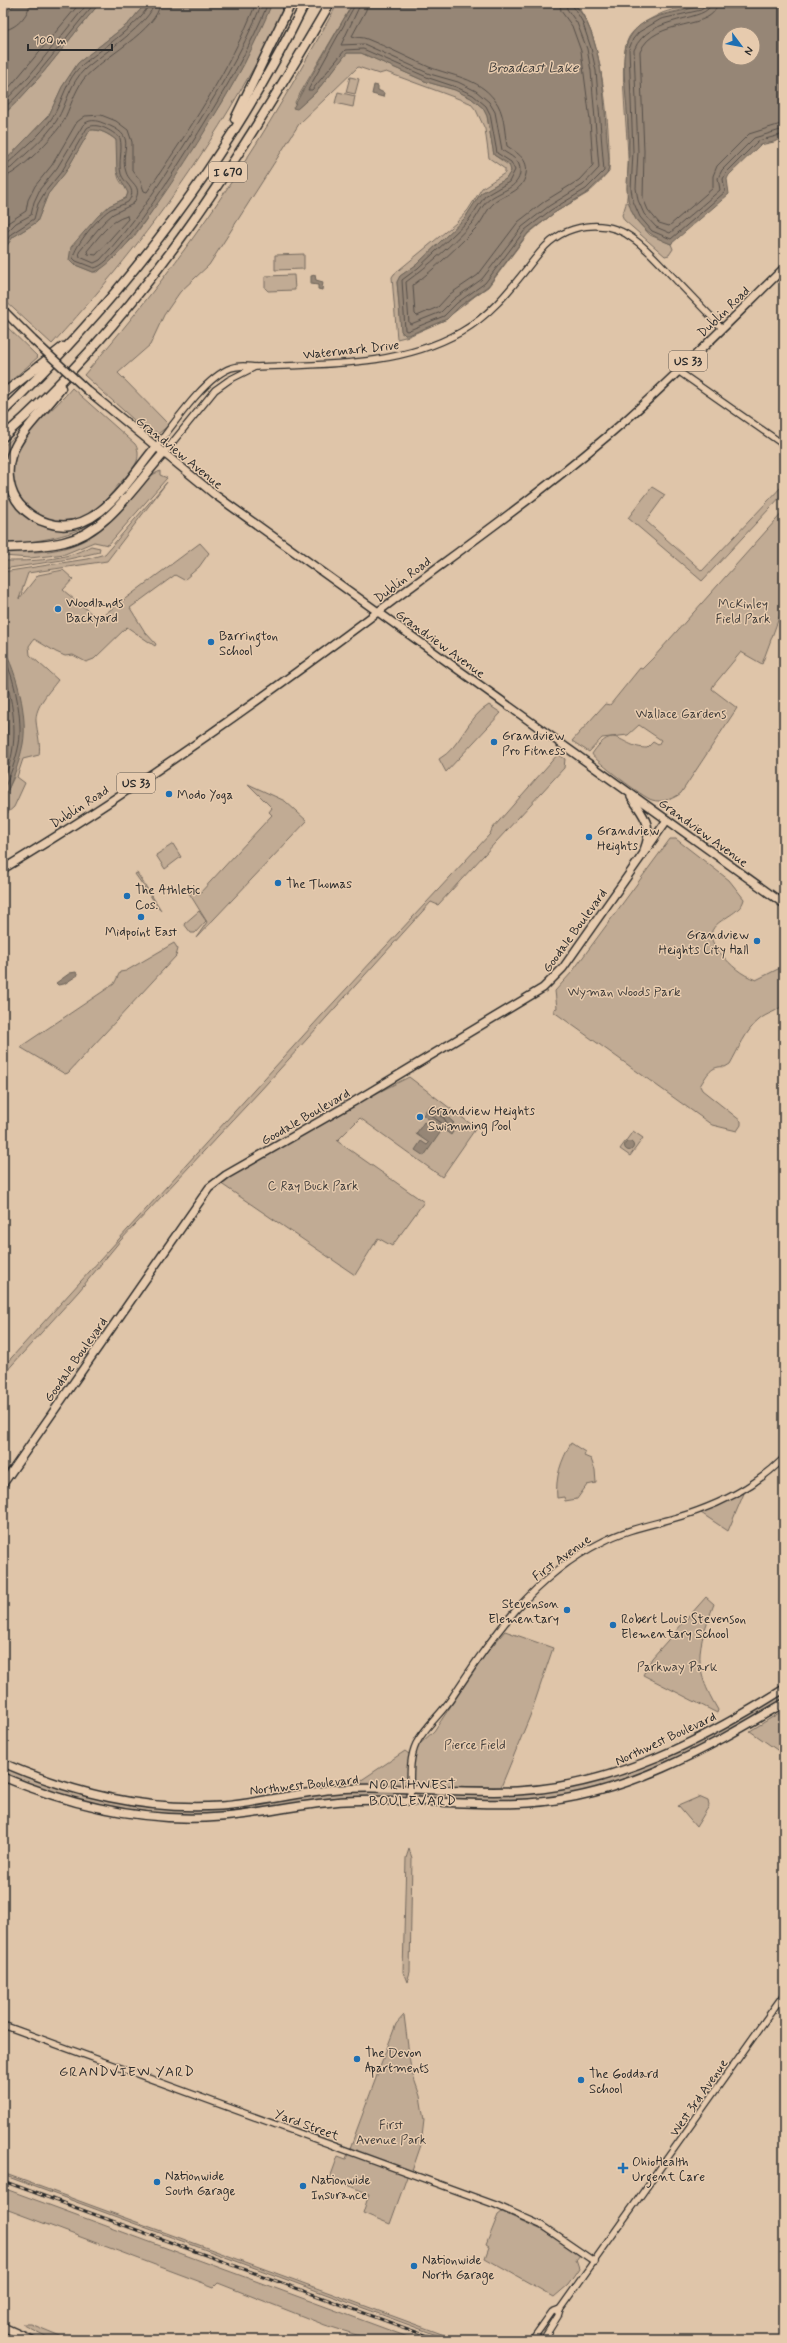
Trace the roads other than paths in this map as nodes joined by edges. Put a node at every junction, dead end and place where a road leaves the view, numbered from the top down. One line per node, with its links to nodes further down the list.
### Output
1 (291, 3): 6 (highway)
2 (305, 3): 6 (highway, I 670)
3 (326, 3): 5 (highway, I 670)
4 (330, 3): 5 (highway)
5 (320, 21): 12 (highway, I 670)
6 (214, 162): 10 (highway, I 670)
7 (784, 268): 9 (main road, Dublin Road / US 33)
8 (3, 310): 18 (main road, Grandview Avenue, bridge)
9 (722, 328): 11 (street, Watermark Drive); 13 (main road, Dublin Road / US 33)
10 (77, 338): 14 (highway); 15 (highway, I 670)
11 (255, 367): 18 (street, Watermark Drive); 19 (street, Watermark Drive)
12 (72, 372): 16 (highway, I 670); 18 (highway)
13 (678, 372): 17 (street); 21 (main road, Dublin Road / US 33)
14 (3, 394)
15 (3, 412)
16 (3, 437)
17 (784, 445)
18 (155, 448): 19 (main road, Grandview Avenue)
19 (163, 454): 20 (highway); 21 (main road, Grandview Avenue)
20 (3, 548)
21 (378, 612): 22 (main road, Grandview Avenue); 25 (main road, Dublin Road / US 33)
22 (628, 793): 23 (main road, Grandview Avenue); 24 (main road)
23 (667, 820): 24 (main road, Goodale Boulevard); 26 (main road, Grandview Avenue)
24 (638, 862): 28 (main road, Goodale Boulevard)
25 (3, 869)
26 (784, 904)
27 (784, 1458): 33 (street, First Avenue)
28 (3, 1484)
29 (784, 1689): 33 (main road, Northwest Boulevard)
30 (784, 1703): 34 (main road, Northwest Boulevard)
31 (3, 1763): 33 (main road, Northwest Boulevard)
32 (3, 1777): 34 (main road, Northwest Boulevard)
33 (410, 1790): 34 (street, First Avenue)
34 (410, 1801)
35 (784, 1994): 37 (street, West 3rd Avenue)
36 (3, 2025): 37 (street, Yard Street)
37 (595, 2262): 38 (street, West 3rd Avenue)
38 (560, 2309): 41 (street, West 3rd Avenue); 42 (street, West 3rd Avenue)
39 (3, 2328): 40 (main road)
40 (32, 2340)
41 (532, 2340)
42 (543, 2340)

